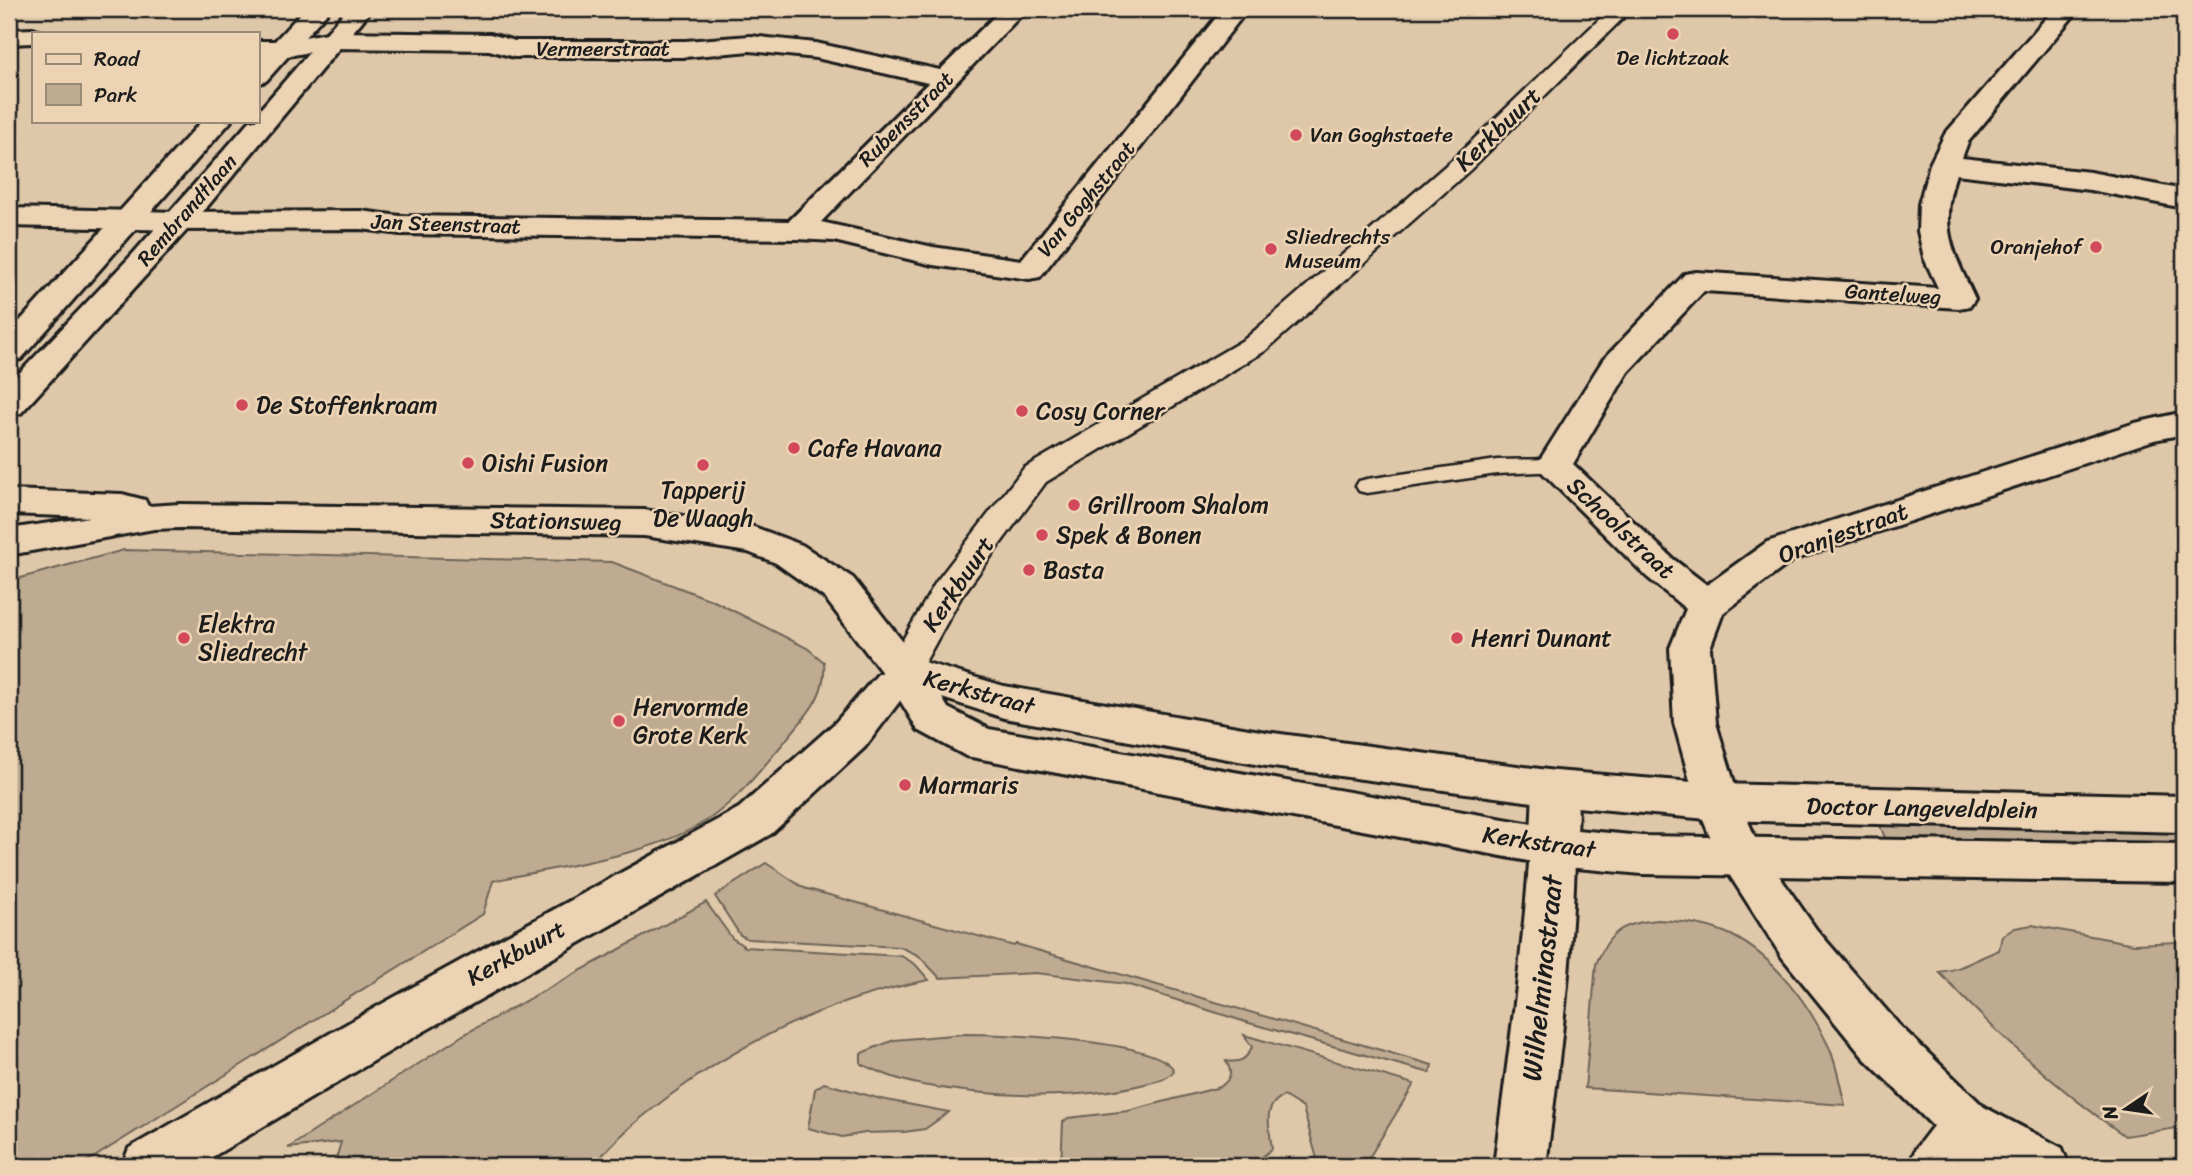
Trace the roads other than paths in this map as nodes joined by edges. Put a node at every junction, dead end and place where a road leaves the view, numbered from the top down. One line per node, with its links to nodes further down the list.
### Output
1 (318, 9): 10 (street)
2 (360, 9): 9 (street, Rembrandtlaan)
3 (1015, 9): 12 (street, Rubensstraat)
4 (1236, 9): 20 (street, Van Goghstraat)
5 (1622, 9): 31 (street, Kerkbuurt)
6 (2067, 9): 14 (street, Gantelweg)
7 (32, 36): 8 (street)
8 (9, 37)
9 (333, 40): 10 (street, Vermeerstraat); 12 (street, Vermeerstraat); 18 (street, Rembrandtlaan)
10 (270, 49): 11 (street)
11 (259, 72)
12 (946, 79): 19 (street, Rubensstraat)
13 (216, 122): 17 (street, Rembrandtlaan)
14 (1944, 164): 15 (street); 21 (street, Gantelweg)
15 (2184, 199)
16 (9, 217): 17 (street, Jan Steenstraat)
17 (128, 219): 18 (street, Jan Steenstraat); 22 (street, Rembrandtlaan)
18 (179, 221): 19 (street, Jan Steenstraat); 23 (street, Rembrandtlaan)
19 (797, 230): 20 (street, Jan Steenstraat)
20 (881, 242)
21 (1696, 281): 25 (street, Schoolstraat)
22 (9, 352)
23 (9, 405)
24 (2184, 423): 30 (street, Oranjestraat)
25 (1554, 466): 26 (lane); 30 (street, Schoolstraat)
26 (1367, 486)
27 (9, 502): 28 (street, Stationsweg)
28 (154, 517): 29 (street, Stationsweg); 31 (street, Stationsweg)
29 (9, 541)
30 (1707, 605): 33 (street)
31 (898, 678): 32 (street, Kerkstraat); 35 (street, Kerkstraat); 39 (street, Kerkbuurt)
32 (1555, 788): 33 (street, Kerkstraat); 35 (street, Wilhelminastraat)
33 (1718, 802): 34 (street, Doctor Langeveldplein); 36 (street)
34 (2184, 814)
35 (1555, 847): 36 (street, Kerkstraat); 40 (street, Wilhelminastraat)
36 (1741, 857): 37 (street, Doctor Langeveldplein); 38 (street)
37 (2184, 863)
38 (1966, 1124): 41 (street); 42 (street)
39 (148, 1166)
40 (1520, 1166)
41 (1934, 1166)
42 (2043, 1166)

